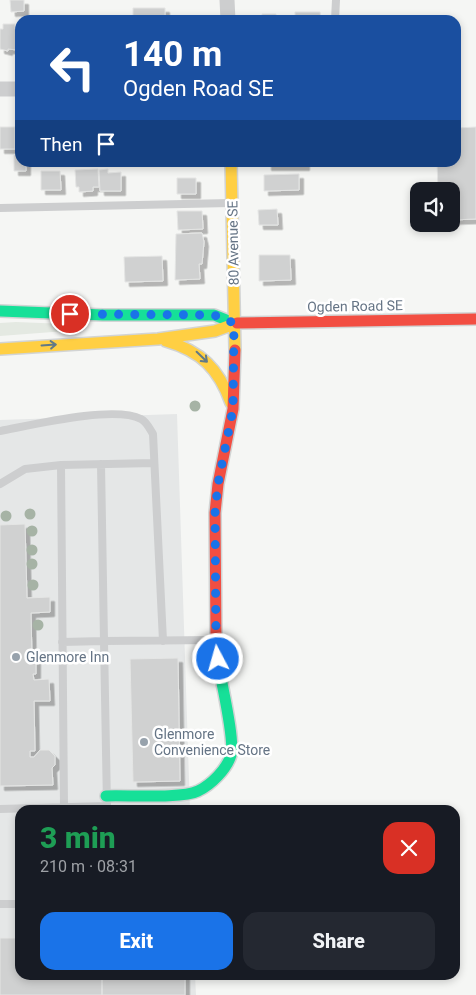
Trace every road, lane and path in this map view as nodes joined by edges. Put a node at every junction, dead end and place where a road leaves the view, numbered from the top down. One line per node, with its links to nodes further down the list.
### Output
1 (227, 0): 3 (street)
2 (336, 0): 4 (lane)
3 (228, 15)
4 (335, 15)
5 (0, 89): 6 (street)
6 (15, 89)
7 (231, 167): 8 (street, 80 Avenue SE)
8 (232, 203): 9 (lane); 12 (street, 80 Avenue SE)
9 (0, 208)
10 (0, 311): 12 (street, Ogden Road SE)
11 (476, 319): 12 (street, Ogden Road SE)
12 (234, 323): 13 (street, Ogden Road SE); 15 (street, 80 Avenue SE)
13 (158, 339): 14 (street, Ogden Road SE, one-way to 13); 15 (street, one-way to 15)
14 (0, 349)
15 (233, 409): 21 (street, 80 Avenue SE)
16 (0, 431): 17 (lane)
17 (154, 463): 19 (lane); 22 (lane)
18 (61, 464): 19 (lane); 20 (lane); 23 (lane)
19 (101, 464): 24 (lane)
20 (0, 484)
21 (216, 640): 22 (lane); 25 (street, 80 Avenue SE)
22 (162, 641): 24 (lane)
23 (62, 642): 24 (lane); 26 (lane)
24 (104, 642): 25 (lane)
25 (107, 804): 27 (lane)
26 (64, 805)
27 (93, 805)
28 (0, 809): 29 (lane)
29 (15, 809)
30 (0, 904): 31 (lane)
31 (15, 904)

